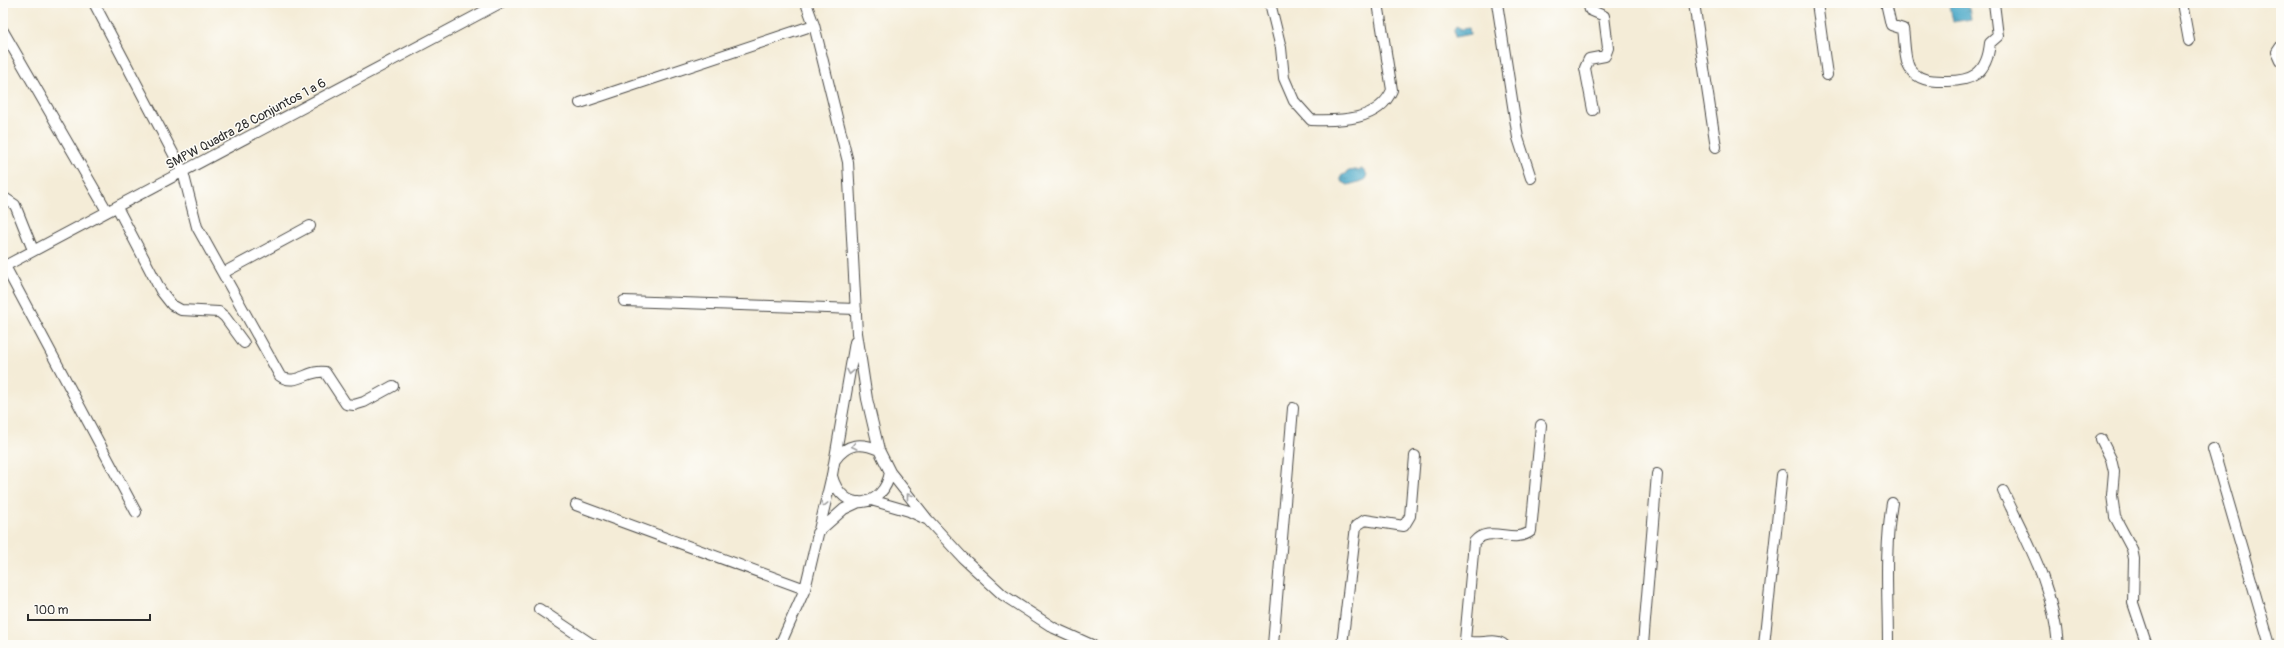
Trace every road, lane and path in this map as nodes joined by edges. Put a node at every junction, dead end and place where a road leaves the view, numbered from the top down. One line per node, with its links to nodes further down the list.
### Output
1 (94, 3): 22 (street)
2 (500, 3): 22 (street, SMPW Quadra 28 Conjuntos 1 a 6)
3 (806, 3): 13 (street)
4 (1270, 3): 5 (street)
5 (1378, 3)
6 (1497, 3): 23 (street)
7 (1588, 3): 20 (street)
8 (1694, 3): 21 (street)
9 (1817, 3): 18 (street)
10 (1886, 3): 11 (street)
11 (1994, 3)
12 (2182, 3): 15 (street)
13 (814, 25): 19 (street); 31 (street)
14 (3, 31): 25 (street)
15 (2188, 41)
16 (2281, 46): 17 (street)
17 (2281, 60)
18 (1827, 75)
19 (580, 103)
20 (1593, 110)
21 (1716, 147)
22 (182, 172): 25 (street, SMPW Quadra 28 Conjuntos 1 a 6); 29 (street)
23 (1531, 178)
24 (3, 196): 27 (street)
25 (112, 209): 27 (street, SMPW Quadra 28 Conjuntos 1 a 6); 33 (street)
26 (310, 226): 29 (street)
27 (33, 250): 28 (street, SMPW Quadra 28 Conjuntos 1 a 6)
28 (4, 266): 51 (street)
29 (222, 273): 34 (street)
30 (624, 301): 31 (street)
31 (856, 309): 32 (street)
32 (857, 333): 39 (street); 41 (street, one-way to 41)
33 (244, 343)
34 (393, 386)
35 (1293, 408): 59 (street)
36 (1541, 425): 61 (street)
37 (2101, 439): 66 (street)
38 (2213, 449): 67 (street)
39 (879, 450): 41 (street, one-way to 41); 42 (street)
40 (1415, 456): 60 (street)
41 (834, 462): 44 (street)
42 (890, 472): 47 (street); 52 (street, one-way to 42)
43 (1657, 474): 62 (street)
44 (832, 475): 48 (street); 53 (street, one-way to 53)
45 (1782, 475): 63 (street)
46 (2004, 491): 65 (street)
47 (872, 500): 48 (street); 52 (street)
48 (859, 502): 53 (street)
49 (1892, 503): 64 (street)
50 (576, 505): 54 (street)
51 (136, 512)
52 (928, 520): 58 (street)
53 (817, 533): 54 (street)
54 (805, 589): 57 (street)
55 (539, 609): 56 (street)
56 (593, 645)
57 (780, 645)
58 (1092, 645)
59 (1273, 645)
60 (1342, 645)
61 (1504, 645)
62 (1643, 645)
63 (1764, 645)
64 (1888, 645)
65 (2058, 645)
66 (2147, 645)
67 (2270, 645)

